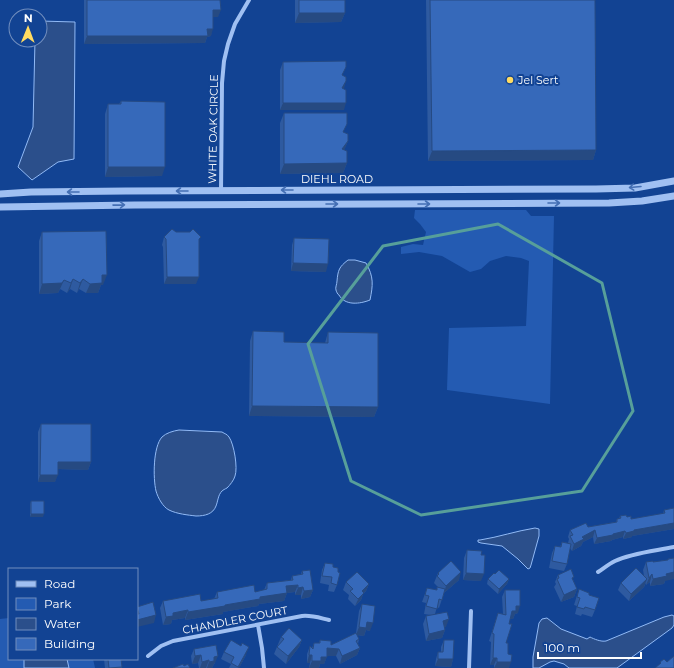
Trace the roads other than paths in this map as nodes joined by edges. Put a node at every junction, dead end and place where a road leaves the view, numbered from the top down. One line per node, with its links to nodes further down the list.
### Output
1 (249, 0): 3 (street, WHITE OAK CIRCLE)
2 (674, 181): 3 (street, DIEHL ROAD, one-way to 3)
3 (221, 191): 4 (street, DIEHL ROAD, one-way to 4)
4 (0, 194)
5 (674, 196): 6 (street, one-way to 5)
6 (0, 207)
7 (674, 548): 8 (street)
8 (598, 572)
9 (471, 611): 14 (street)
10 (329, 620): 11 (street, CHANDLER COURT)
11 (258, 625): 12 (street, CHANDLER COURT); 13 (street)
12 (148, 656)
13 (264, 668)
14 (469, 668)

